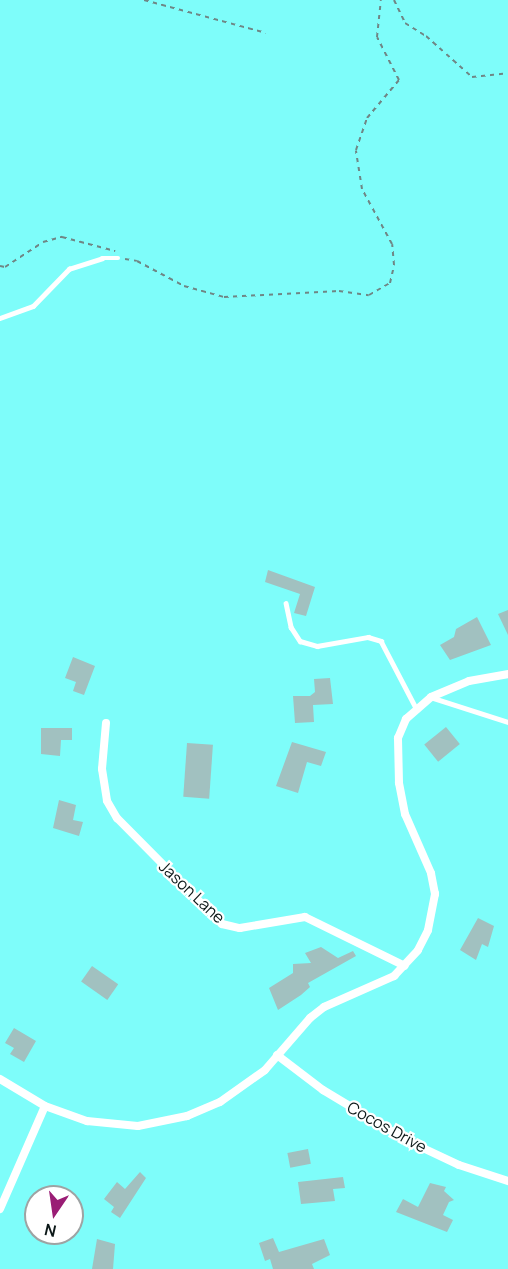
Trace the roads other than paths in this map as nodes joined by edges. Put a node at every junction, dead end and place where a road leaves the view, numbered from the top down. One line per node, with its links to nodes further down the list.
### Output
1 (118, 258): 2 (lane)
2 (0, 318)
3 (286, 603): 6 (lane)
4 (508, 674): 5 (street)
5 (431, 697): 6 (street); 7 (lane)
6 (417, 710): 9 (street)
7 (508, 722)
8 (106, 723): 9 (street, Jason Lane)
9 (405, 966): 10 (street)
10 (277, 1055): 12 (street); 13 (street, Cocos Drive)
11 (0, 1079): 12 (street)
12 (45, 1106): 14 (street)
13 (508, 1181)
14 (0, 1209)

